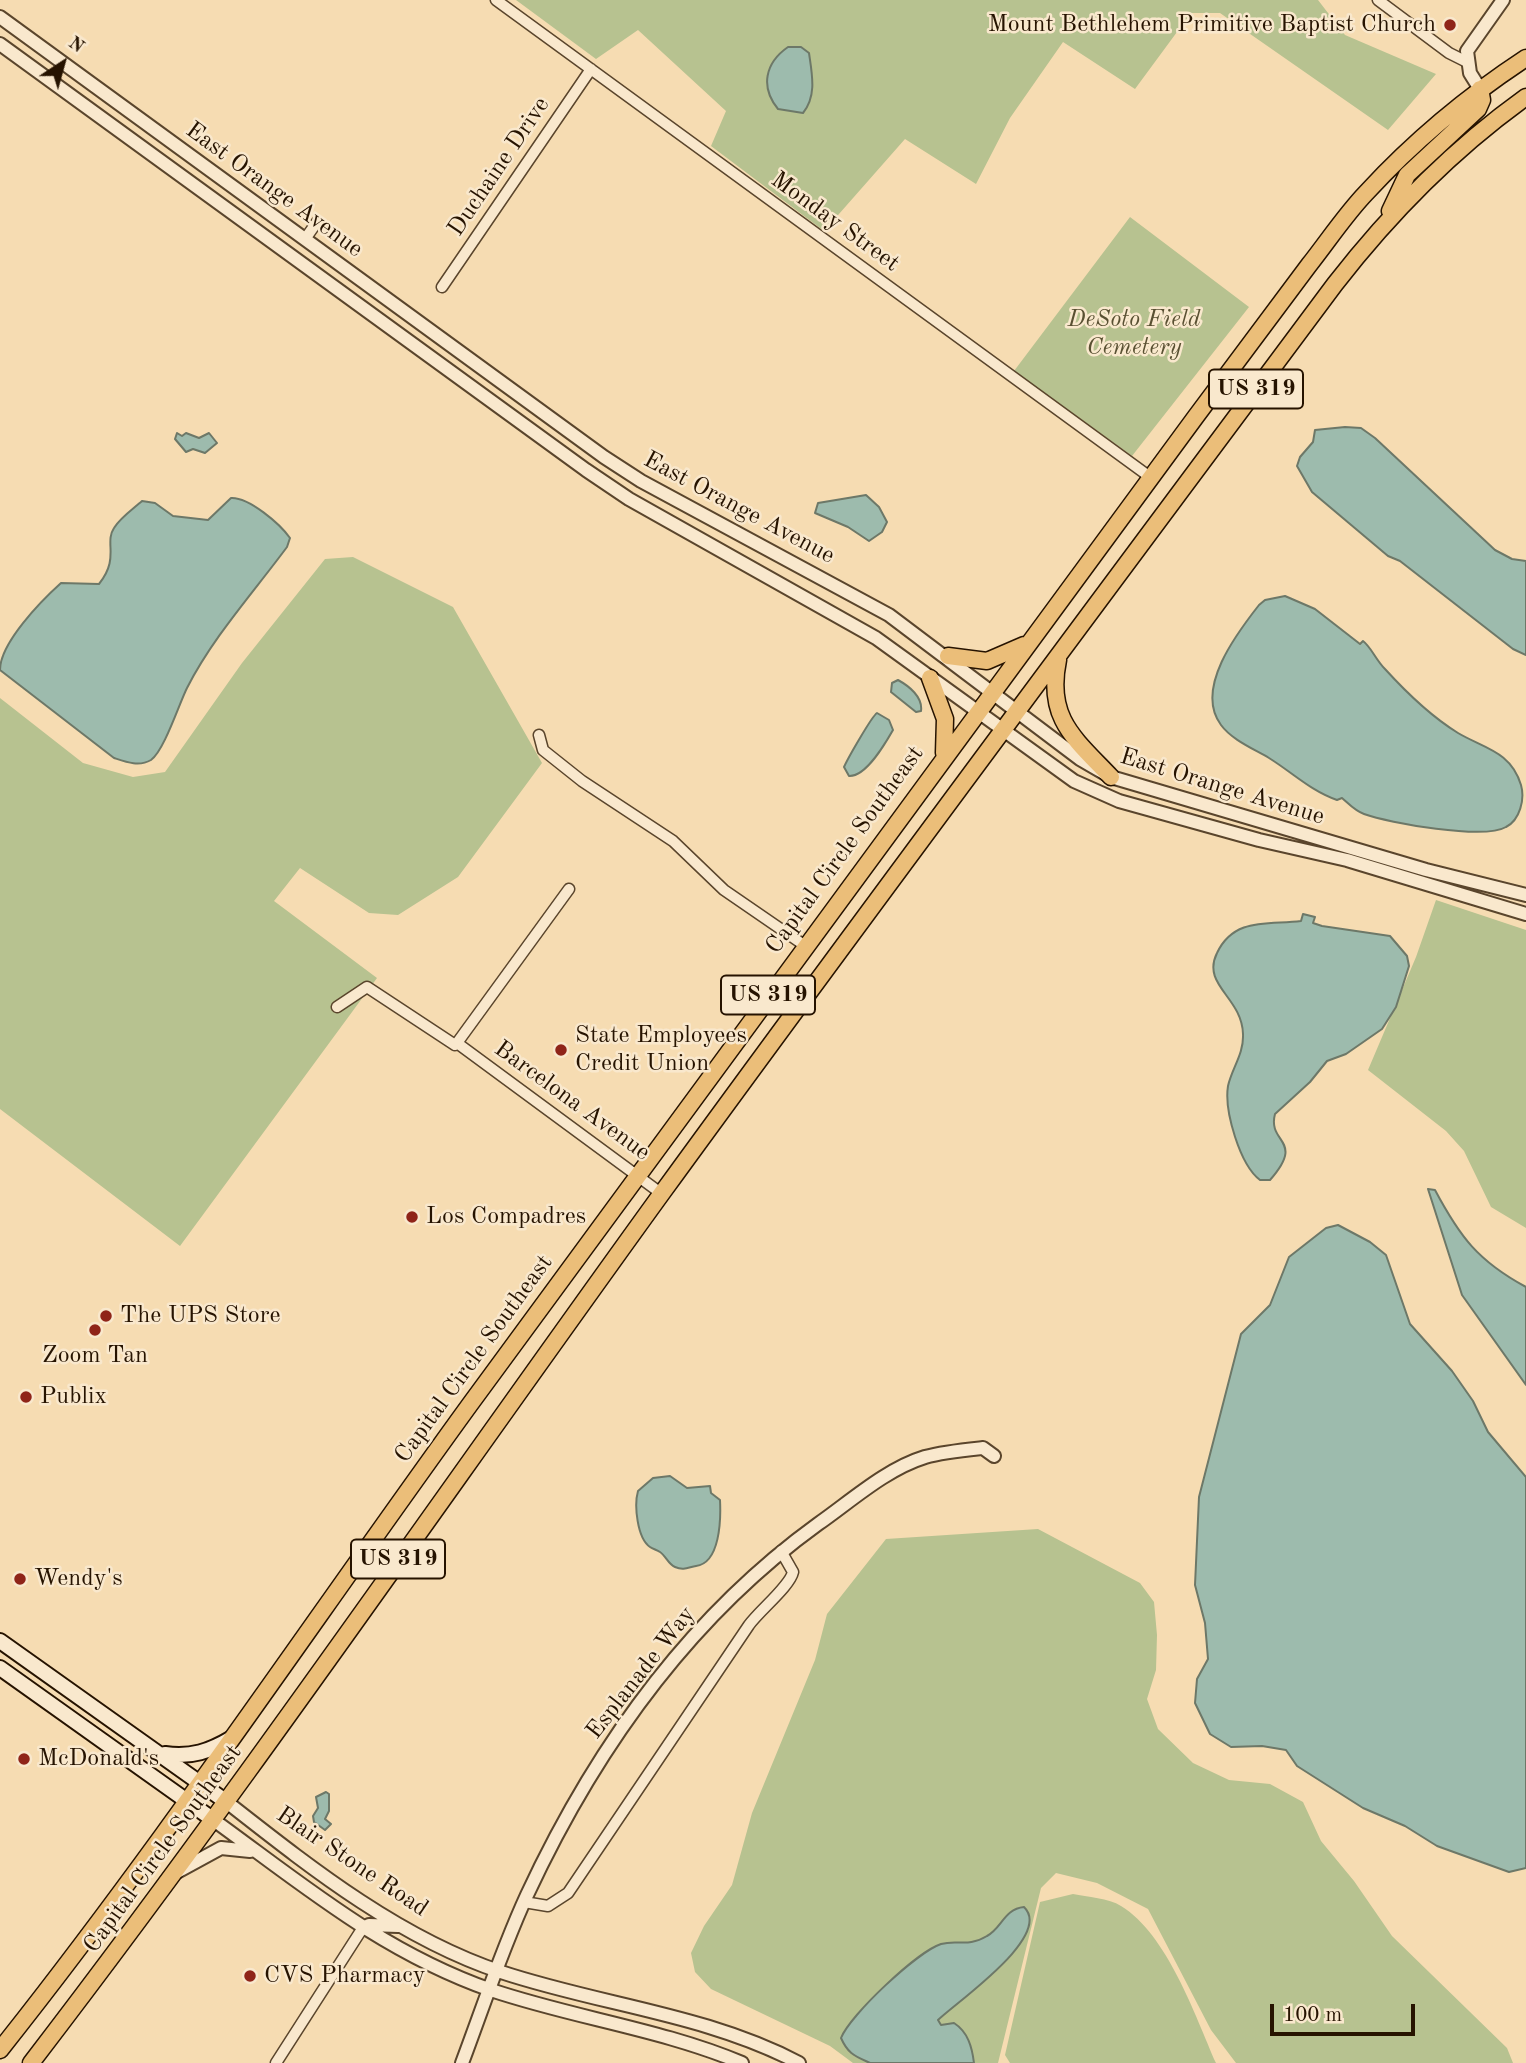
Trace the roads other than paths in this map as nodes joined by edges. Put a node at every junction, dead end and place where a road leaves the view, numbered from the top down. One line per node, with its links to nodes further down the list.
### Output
1 (496, 0): 8 (street, Monday Street)
2 (1378, 0): 7 (street)
3 (1503, 0): 7 (street)
4 (0, 17): 13 (street, East Orange Avenue)
5 (0, 44): 14 (street, East Orange Avenue)
6 (1526, 58): 9 (main road, Capital Circle Southeast / US 319)
7 (1467, 62): 9 (street)
8 (591, 69): 15 (street, Duchaine Drive); 16 (street, Monday Street)
9 (1480, 89): 11 (main road); 16 (main road, Capital Circle Southeast / US 319)
10 (1526, 97): 11 (main road, Capital Circle Southeast / US 319)
11 (1386, 219): 18 (main road, Capital Circle Southeast / US 319)
12 (317, 222): 13 (street)
13 (305, 239): 14 (street); 19 (street, East Orange Avenue)
14 (293, 257): 20 (street, East Orange Avenue)
15 (442, 287)
16 (1150, 477): 17 (main road, Capital Circle Southeast / US 319)
17 (1026, 645): 19 (main road); 21 (main road, Capital Circle Southeast / US 319)
18 (1060, 653): 22 (main road, Capital Circle Southeast / US 319); 27 (main road)
19 (948, 656): 21 (street, East Orange Avenue)
20 (930, 678): 23 (street, East Orange Avenue); 26 (main road)
21 (992, 690): 22 (street, East Orange Avenue); 23 (main road, Capital Circle Southeast / US 319)
22 (1016, 710): 24 (main road, Capital Circle Southeast / US 319); 27 (street, East Orange Avenue)
23 (975, 712): 24 (street, East Orange Avenue); 26 (main road, Capital Circle Southeast / US 319)
24 (1002, 732): 30 (street, East Orange Avenue); 35 (main road, Capital Circle Southeast / US 319)
25 (539, 735): 31 (street)
26 (944, 754): 31 (main road, Capital Circle Southeast / US 319)
27 (1111, 777): 29 (street, East Orange Avenue)
28 (569, 889): 33 (street)
29 (1526, 895)
30 (1526, 914)
31 (804, 945): 34 (main road, Capital Circle Southeast / US 319)
32 (337, 1007): 33 (street, Barcelona Avenue)
33 (456, 1044): 34 (street, Barcelona Avenue)
34 (636, 1175): 35 (street, Barcelona Avenue); 40 (main road, Capital Circle Southeast / US 319)
35 (662, 1194): 43 (main road, Capital Circle Southeast / US 319)
36 (994, 1456): 37 (street, Esplanade Way)
37 (781, 1551): 48 (street, Esplanade Way); 48 (street)
38 (0, 1640): 41 (main road, Blair Stone Road)
39 (0, 1668): 44 (main road, Blair Stone Road)
40 (236, 1736): 41 (main road); 42 (main road, Capital Circle Southeast / US 319)
41 (162, 1753): 42 (main road, Blair Stone Road)
42 (203, 1783): 43 (main road, Blair Stone Road); 44 (main road, Capital Circle Southeast / US 319)
43 (228, 1802): 45 (main road, Capital Circle Southeast / US 319); 49 (street, Blair Stone Road)
44 (188, 1803): 45 (main road, Blair Stone Road); 53 (main road, Capital Circle Southeast / US 319)
45 (215, 1821): 46 (street, Blair Stone Road); 47 (main road, Capital Circle Southeast / US 319)
46 (258, 1853): 47 (street); 50 (street, Blair Stone Road)
47 (174, 1873): 54 (main road, Capital Circle Southeast / US 319)
48 (524, 1902): 51 (street, Esplanade Way)
49 (402, 1926): 50 (street); 51 (street, Blair Stone Road)
50 (362, 1929): 52 (street, Blair Stone Road); 55 (street)
51 (498, 1971): 52 (street, Esplanade Way); 58 (street, Blair Stone Road)
52 (490, 1989): 56 (street, Esplanade Way); 57 (street, Blair Stone Road)
53 (0, 2050)
54 (31, 2063)
55 (276, 2063)
56 (462, 2063)
57 (741, 2063)
58 (799, 2063)

